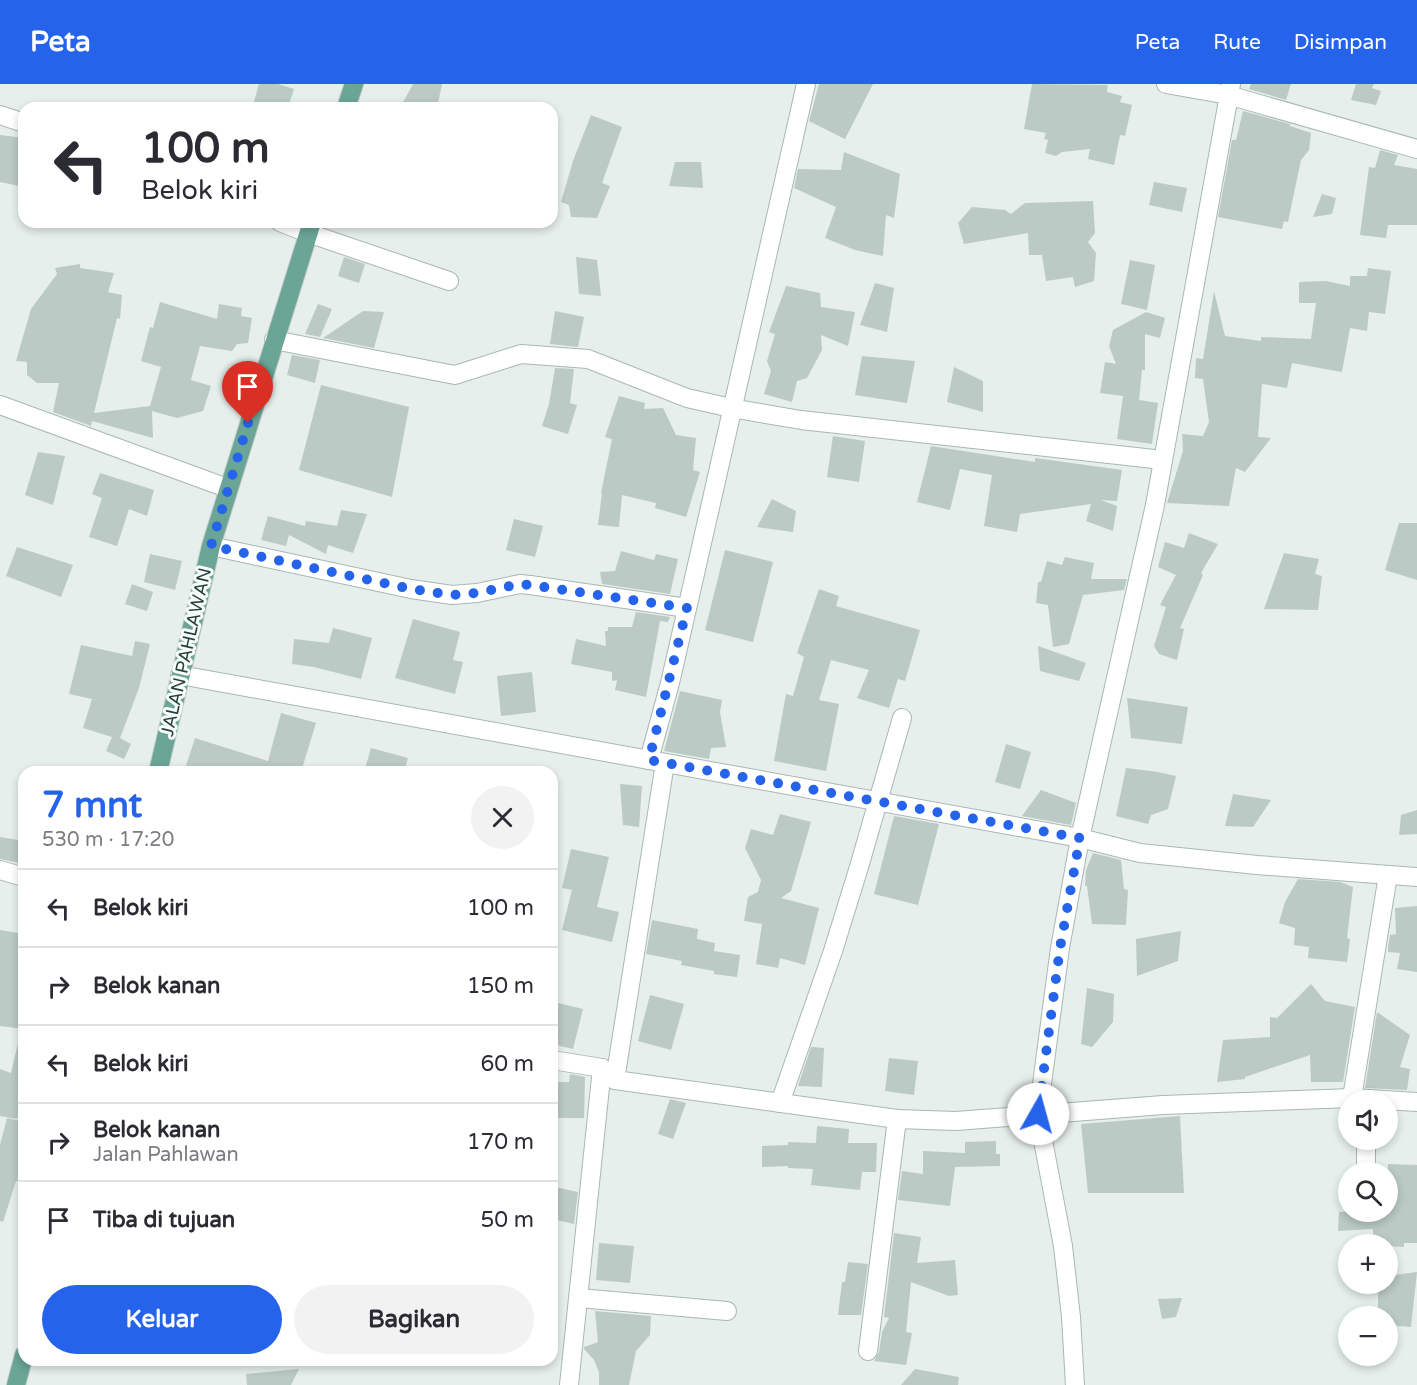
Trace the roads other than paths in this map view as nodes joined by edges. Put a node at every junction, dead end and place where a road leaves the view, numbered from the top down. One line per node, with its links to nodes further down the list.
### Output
1 (354, 84): 5 (main road)
2 (806, 84): 13 (street)
3 (1166, 84): 4 (street)
4 (1229, 90): 8 (street); 14 (street)
5 (348, 102)
6 (0, 115): 7 (street)
7 (18, 121)
8 (1417, 149)
9 (310, 228): 10 (street); 11 (main road, JALAN PAHLAWAN)
10 (449, 281)
11 (274, 340): 13 (street); 15 (main road, JALAN PAHLAWAN)
12 (0, 405): 15 (street)
13 (732, 408): 14 (street); 17 (street)
14 (1163, 460): 23 (street)
15 (227, 488): 16 (main road, JALAN PAHLAWAN)
16 (211, 546): 17 (street); 18 (main road, JALAN PAHLAWAN)
17 (687, 608): 20 (street)
18 (180, 675): 20 (street); 21 (main road, JALAN PAHLAWAN)
19 (902, 718): 22 (street)
20 (657, 762): 22 (street); 29 (street)
21 (159, 766)
22 (878, 802): 23 (street); 34 (street)
23 (1080, 838): 26 (street); 35 (street)
24 (0, 870): 25 (street)
25 (18, 875)
26 (1388, 875): 27 (street); 30 (street)
27 (1417, 877)
28 (558, 1061): 29 (street)
29 (609, 1074): 34 (street); 37 (street)
30 (1363, 1090)
31 (1338, 1100): 35 (street)
32 (1398, 1101): 33 (street)
33 (1417, 1102)
34 (780, 1103): 36 (street)
35 (1038, 1114): 36 (street); 43 (street)
36 (897, 1119): 39 (street)
37 (579, 1298): 38 (street); 42 (street)
38 (727, 1311)
39 (868, 1350)
40 (21, 1366): 41 (main road)
41 (16, 1385)
42 (569, 1385)
43 (1075, 1385)

